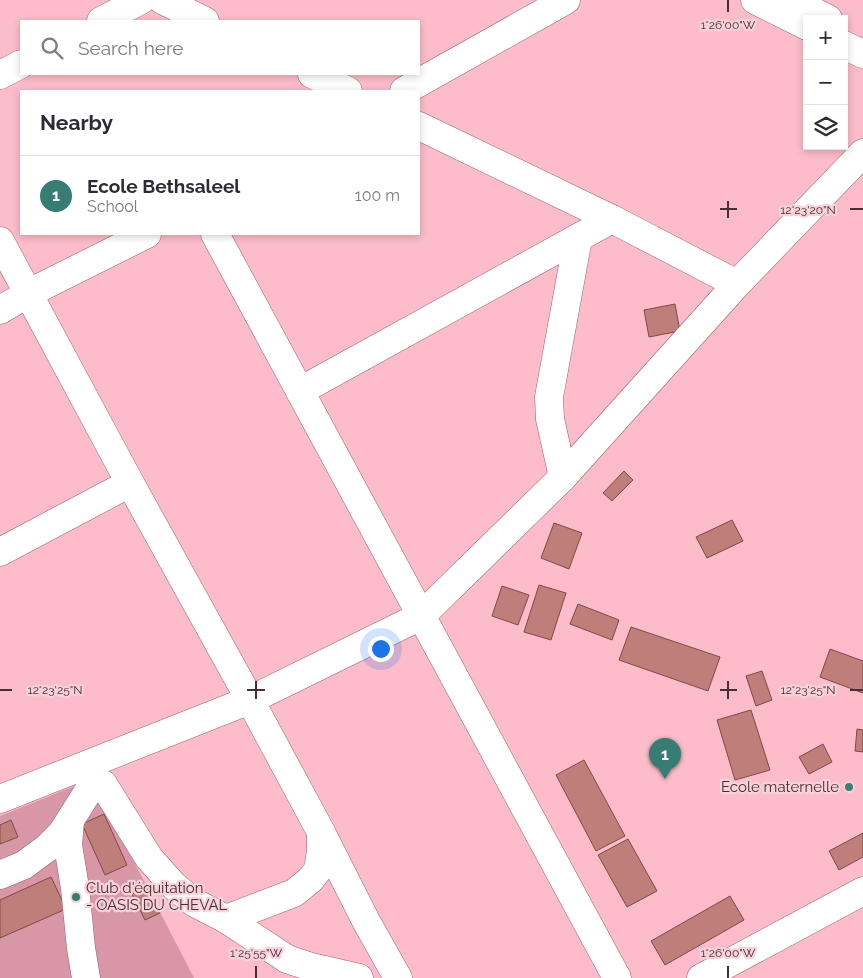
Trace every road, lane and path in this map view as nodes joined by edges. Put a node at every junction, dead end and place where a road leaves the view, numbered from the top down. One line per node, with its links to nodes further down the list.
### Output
1 (141, 0): 7 (street)
2 (162, 0): 8 (street)
3 (566, 0): 18 (street)
4 (756, 0): 9 (street)
5 (791, 0): 6 (street)
6 (820, 15)
7 (103, 20)
8 (203, 20)
9 (803, 24)
10 (848, 29): 11 (street)
11 (863, 36)
12 (848, 47): 13 (street)
13 (863, 54)
14 (20, 65): 15 (street)
15 (0, 75)
16 (314, 75): 17 (street)
17 (346, 90)
18 (406, 90)
19 (420, 126): 21 (street)
20 (863, 153): 26 (street)
21 (612, 219): 24 (street); 26 (street)
22 (145, 235): 27 (street)
23 (216, 235): 29 (street)
24 (578, 238): 29 (street); 30 (street)
25 (0, 241): 27 (street)
26 (737, 284): 30 (street)
27 (29, 293): 28 (street); 31 (street)
28 (0, 310)
29 (300, 391): 33 (street)
30 (563, 477): 33 (street)
31 (130, 483): 32 (street); 34 (street)
32 (0, 552)
33 (422, 616): 34 (street); 45 (street)
34 (250, 700): 35 (street); 38 (street)
35 (92, 770): 36 (street); 37 (street); 41 (street)
36 (0, 799)
37 (70, 821): 39 (street); 42 (street)
38 (321, 832): 41 (street); 44 (street)
39 (0, 876)
40 (863, 891): 46 (street)
41 (226, 919): 43 (street)
42 (86, 978)
43 (359, 978)
44 (398, 978)
45 (617, 978)
46 (701, 978)

